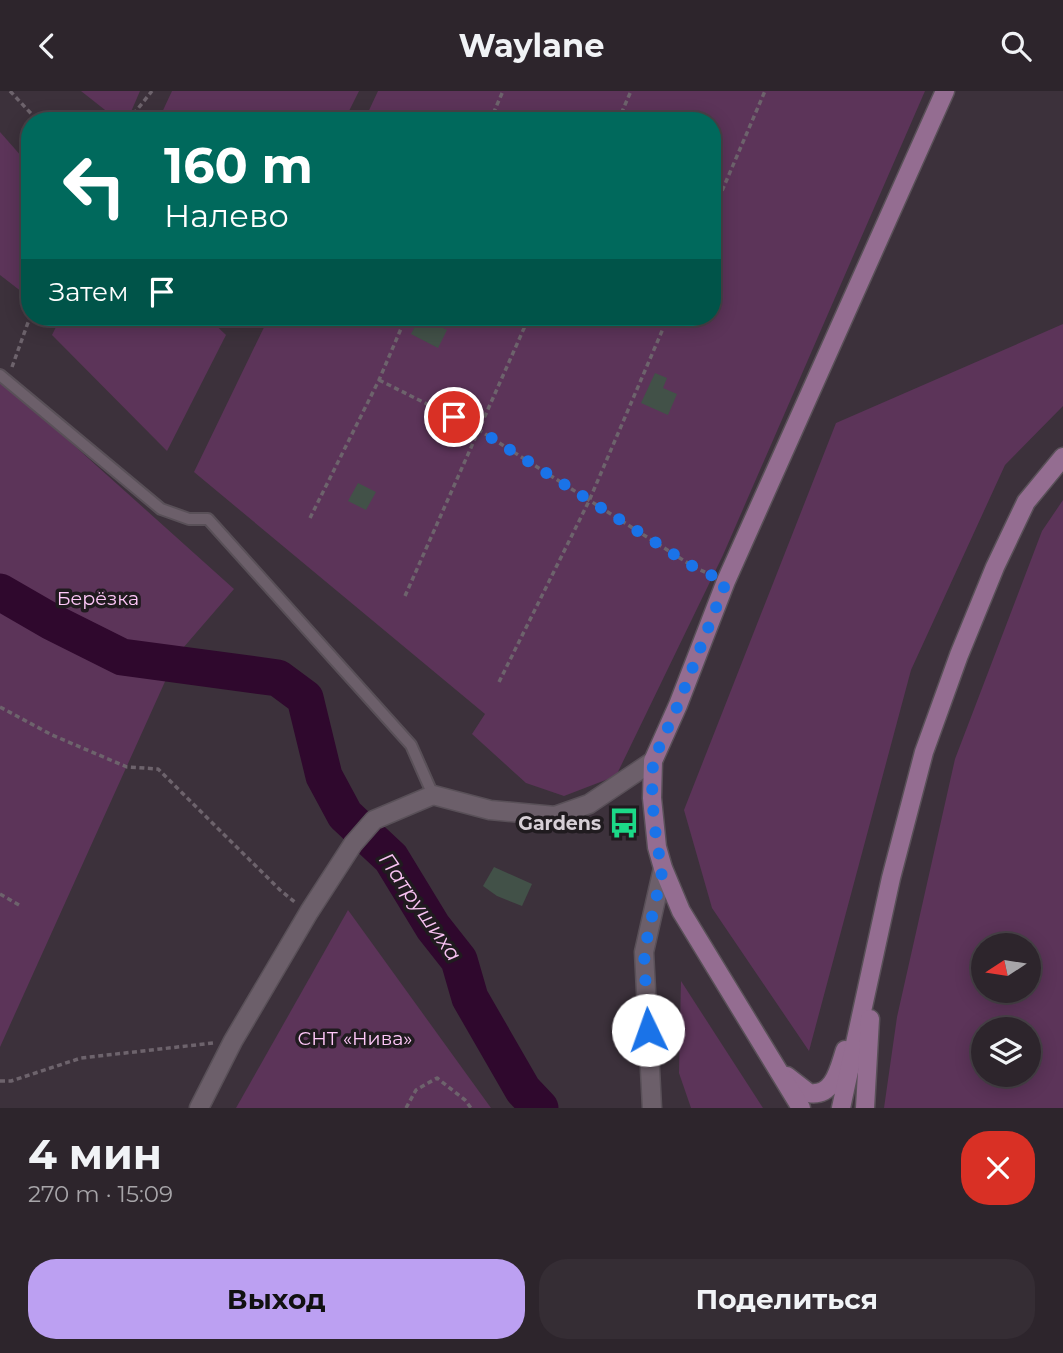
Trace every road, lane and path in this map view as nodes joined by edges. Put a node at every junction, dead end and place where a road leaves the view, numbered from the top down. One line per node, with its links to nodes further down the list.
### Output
1 (10, 91): 7 (path)
2 (152, 91): 8 (path)
3 (503, 91): 9 (path)
4 (631, 91): 10 (path)
5 (765, 91): 11 (path)
6 (945, 91): 22 (main road)
7 (30, 112)
8 (135, 112)
9 (494, 112)
10 (622, 112)
11 (721, 193)
12 (26, 326): 16 (path)
13 (402, 326): 17 (path)
14 (525, 326): 18 (path)
15 (664, 326): 20 (path)
16 (3, 378): 27 (lane)
17 (379, 380): 18 (path); 21 (path)
18 (479, 430): 20 (path); 23 (path)
19 (1063, 457): 32 (main road)
20 (589, 501): 22 (path); 24 (path)
21 (310, 518)
22 (726, 582): 26 (main road)
23 (405, 596)
24 (499, 682)
25 (0, 707): 31 (path)
26 (653, 761): 27 (street); 28 (main road)
27 (433, 795): 31 (street)
28 (663, 868): 33 (main road); 39 (street)
29 (0, 894): 30 (path)
30 (19, 905)
31 (309, 912): 34 (street)
32 (871, 977): 33 (main road); 41 (main road); 42 (main road)
33 (750, 1027): 40 (main road)
34 (233, 1041): 35 (path); 36 (street)
35 (0, 1081)
36 (200, 1108)
37 (406, 1108): 38 (path)
38 (471, 1108)
39 (652, 1108)
40 (801, 1108)
41 (841, 1108)
42 (865, 1108)

